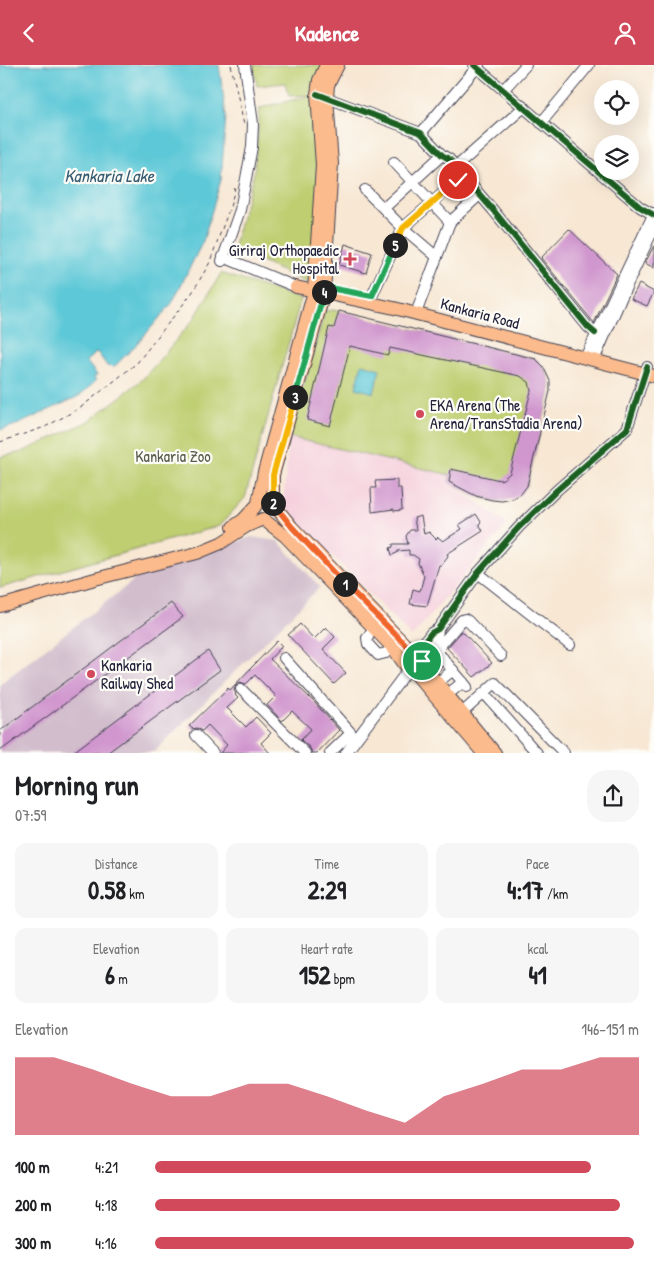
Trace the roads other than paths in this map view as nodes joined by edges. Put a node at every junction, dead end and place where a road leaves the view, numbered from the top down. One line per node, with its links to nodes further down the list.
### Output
1 (245, 65): 26 (street)
2 (326, 65): 8 (main road)
3 (338, 65): 8 (main road)
4 (526, 65): 7 (street)
5 (589, 65): 10 (street)
6 (477, 66): 7 (street); 11 (street)
7 (504, 89): 9 (street)
8 (322, 96): 11 (street); 27 (main road)
9 (524, 107): 10 (street); 14 (street)
10 (541, 123): 21 (street)
11 (421, 133): 12 (street)
12 (442, 155): 14 (street); 16 (street)
13 (394, 162): 16 (street)
14 (456, 167): 30 (street)
15 (458, 180): 19 (street)
16 (413, 182): 19 (street); 20 (street)
17 (366, 190): 20 (street)
18 (475, 199): 22 (street)
19 (432, 202): 22 (street); 23 (street)
20 (384, 208): 23 (street)
21 (654, 214): 30 (street)
22 (450, 222): 25 (street)
23 (403, 228): 25 (street); 28 (street)
24 (654, 228): 31 (street)
25 (437, 257): 29 (street)
26 (296, 287): 27 (main road, Kankaria Road)
27 (319, 289): 28 (main road); 31 (main road, Kankaria Road); 33 (main road); 34 (main road)
28 (372, 296): 29 (main road)
29 (418, 308): 31 (main road)
30 (595, 333): 31 (street)
31 (591, 356): 32 (main road)
32 (650, 371): 37 (street)
33 (273, 504): 34 (main road); 35 (main road); 46 (main road)
34 (257, 505): 35 (main road); 36 (main road)
35 (263, 519): 36 (main road); 46 (main road)
36 (150, 562): 38 (main road); 39 (main road)
37 (478, 573): 40 (street); 42 (street)
38 (0, 599)
39 (0, 606)
40 (453, 608): 41 (street); 46 (street)
41 (465, 619): 43 (street); 45 (street)
42 (570, 645)
43 (501, 656)
44 (284, 657): 56 (street)
45 (443, 658): 46 (street); 47 (street)
46 (416, 666): 48 (main road); 57 (street); 58 (main road)
47 (452, 670): 48 (street); 51 (street)
48 (437, 683): 51 (main road)
49 (240, 689): 55 (street)
50 (484, 693): 52 (street); 60 (street); 61 (street)
51 (447, 695): 52 (main road)
52 (462, 713): 59 (main road)
53 (196, 735): 54 (street)
54 (213, 753)
55 (305, 753)
56 (330, 753)
57 (346, 753)
58 (483, 753)
59 (495, 753)
60 (537, 753)
61 (564, 753)

